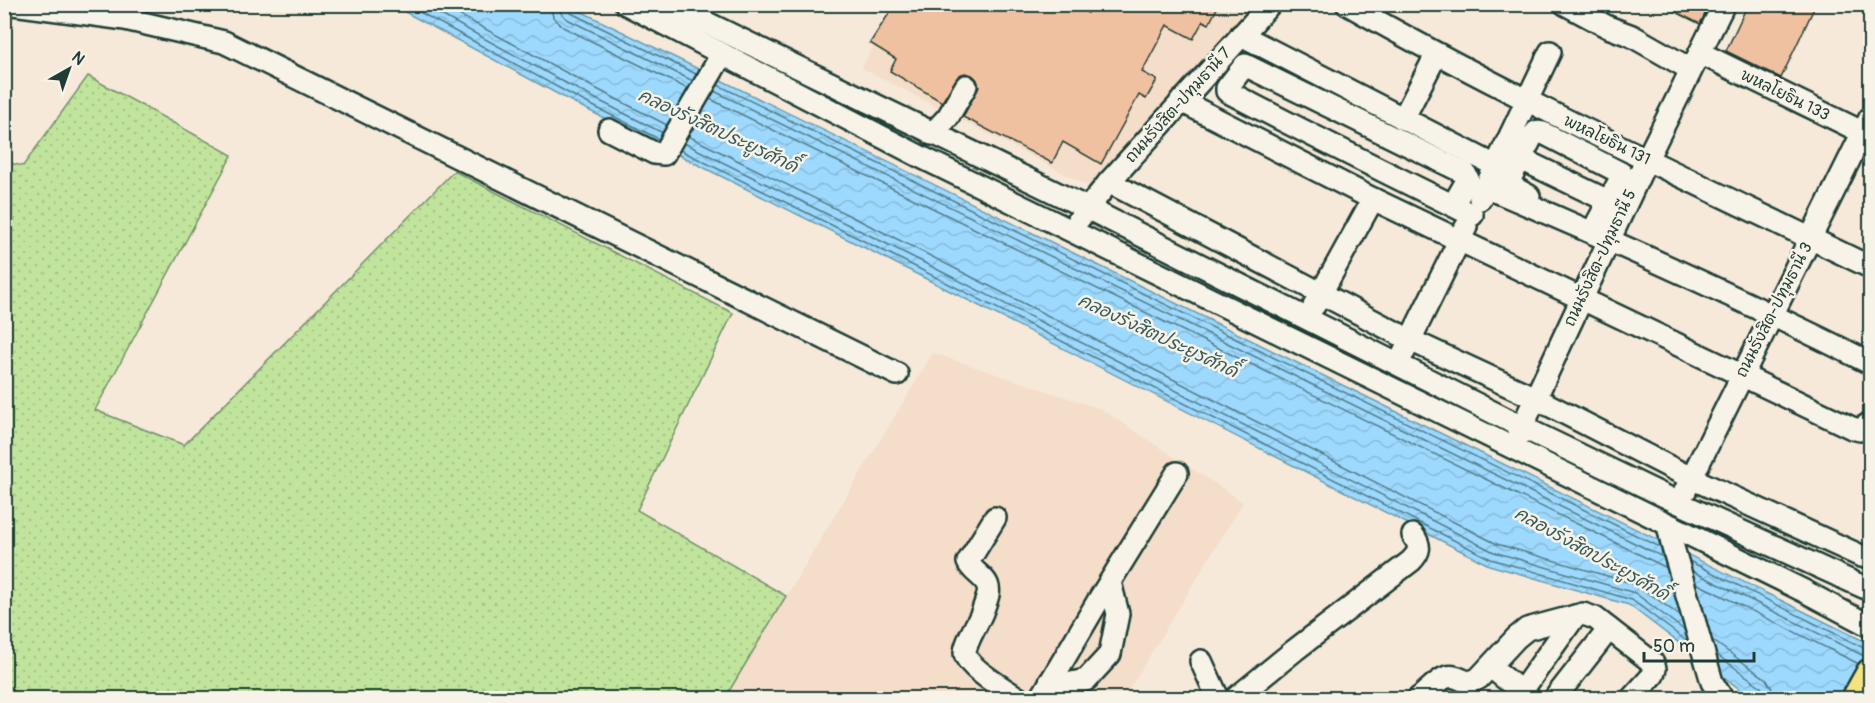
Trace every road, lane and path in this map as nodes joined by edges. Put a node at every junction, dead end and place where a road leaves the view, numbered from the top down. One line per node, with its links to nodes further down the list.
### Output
1 (13, 4): 44 (street)
2 (626, 4): 11 (street)
3 (668, 4): 20 (street)
4 (1270, 4): 8 (street, ถนนรังสิต-ปทุมธานี 7)
5 (1347, 4): 10 (street, พหลโยธิน 131)
6 (1565, 4): 12 (street, พหลโยธิน 133)
7 (1724, 4): 12 (street, ถนนรังสิต-ปทุมธานี 5)
8 (1241, 35): 14 (street, ถนนรังสิต-ปทุมธานี 7); 16 (street)
9 (1550, 52): 15 (street)
10 (1436, 55): 15 (street, พหลโยธิน 131); 16 (street)
11 (718, 60): 19 (street); 32 (street)
12 (1695, 61): 18 (street, พหลโยธิน 133); 23 (street, ถนนรังสิต-ปทุมธานี 5)
13 (966, 86): 20 (street)
14 (1181, 101): 25 (street, ถนนรังสิต-ปทุมธานี 7); 27 (street)
15 (1528, 102): 23 (street, พหลโยธิน 131); 24 (street)
16 (1403, 119): 24 (street)
17 (1364, 124): 21 (street); 21 (street); 29 (street)
18 (1868, 129): 34 (street, ถนนรังสิต-ปทุมธานี 3)
19 (609, 130)
20 (932, 134): 30 (street)
21 (1349, 155): 29 (street)
22 (1520, 158): 28 (street); 28 (street); 33 (street)
23 (1647, 159): 33 (street, ถนนรังสิต-ปทุมธานี 5); 34 (street, พหลโยธิน 131)
24 (1496, 166): 26 (street)
25 (1108, 182): 30 (street, ถนนรังสิต-ปทุมธานี 7); 37 (street)
26 (1486, 187): 31 (street); 33 (street)
27 (1373, 199): 35 (street); 37 (street)
28 (1608, 201): 33 (street)
29 (1453, 205): 31 (street)
30 (1087, 208): 32 (street, ถนนรังสิต-ปทุมธานี 7); 40 (street)
31 (1472, 215): 35 (street)
32 (1070, 231): 46 (street)
33 (1606, 232): 38 (street, ถนนรังสิต-ปทุมธานี 5); 39 (street)
34 (1811, 238): 36 (street, พหลโยธิน 131); 39 (street, ถนนรังสิต-ปทุมธานี 3)
35 (1460, 240): 38 (street); 41 (street)
36 (1870, 267)
37 (1320, 294): 40 (street); 41 (street)
38 (1581, 300): 45 (street); 47 (street, ถนนรังสิต-ปทุมธานี 5)
39 (1772, 314): 42 (street); 45 (street, ถนนรังสิต-ปทุมธานี 3)
40 (1307, 320): 43 (street)
41 (1410, 340): 43 (street); 47 (street)
42 (1870, 363)
43 (1398, 365): 46 (street); 49 (street)
44 (897, 374)
45 (1742, 375): 48 (street); 52 (street, ถนนรังสิต-ปทุมธานี 3)
46 (1388, 388): 50 (street)
47 (1536, 398): 49 (street, ถนนรังสิต-ปทุมธานี 5); 52 (street)
48 (1865, 426)
49 (1522, 427): 50 (street, ถนนรังสิต-ปทุมธานี 5); 53 (street)
50 (1512, 448): 55 (street)
51 (1177, 473): 58 (street)
52 (1691, 478): 53 (street, ถนนรังสิต-ปทุมธานี 3); 57 (street)
53 (1679, 503): 59 (street)
54 (995, 518): 70 (street)
55 (1670, 535): 62 (street); 68 (street)
56 (1413, 536): 72 (street)
57 (1861, 556)
58 (1110, 582): 67 (street); 67 (street)
59 (1870, 590)
60 (1870, 598): 62 (street)
61 (1575, 616): 63 (street); 65 (street); 69 (street)
62 (1867, 625)
63 (1609, 629): 74 (street); 75 (street)
64 (1201, 661): 71 (street)
65 (1491, 667): 69 (street); 73 (street)
66 (1870, 673): 76 (main road)
67 (1046, 690)
68 (1717, 691)
69 (1525, 695)
70 (1018, 699)
71 (1218, 699)
72 (1236, 699)
73 (1419, 699)
74 (1555, 699)
75 (1632, 699)
76 (1856, 699)

